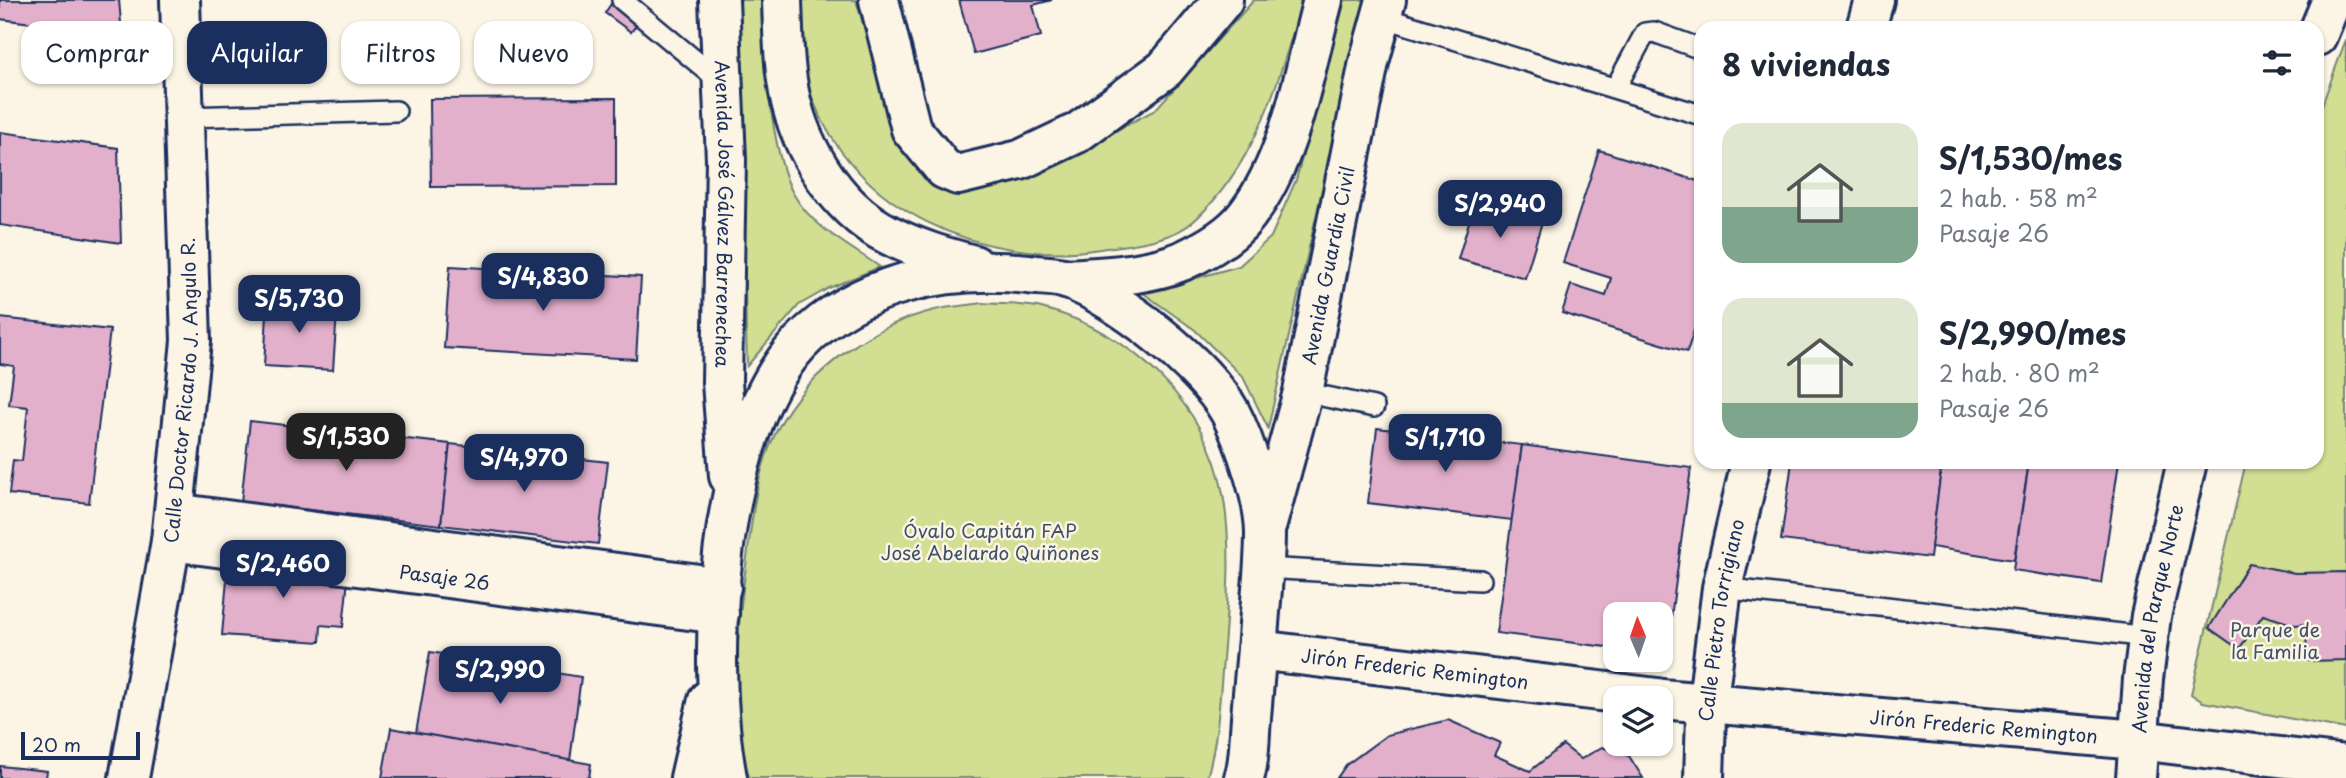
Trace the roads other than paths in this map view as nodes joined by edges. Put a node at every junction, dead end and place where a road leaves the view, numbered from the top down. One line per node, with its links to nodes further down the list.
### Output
1 (180, 0): 18 (main road, Calle Doctor Ricardo J. Angulo R.)
2 (622, 0): 14 (lane)
3 (719, 0): 14 (main road, Avenida José Gálvez Barrenechea)
4 (782, 0): 19 (main road)
5 (879, 0): 6 (main road)
6 (1223, 0)
7 (1323, 0): 20 (main road)
8 (1874, 0): 11 (main road)
9 (2332, 0): 12 (main road)
10 (1384, 8): 15 (lane); 21 (main road, Avenida Guardia Civil)
11 (1868, 21)
12 (2323, 21)
13 (1694, 46): 15 (lane)
14 (724, 84): 25 (main road, Avenida José Gálvez Barrenechea)
15 (1616, 88): 17 (lane)
16 (396, 111): 18 (lane)
17 (1694, 114)
18 (184, 117): 26 (main road, Calle Doctor Ricardo J. Angulo R.)
19 (990, 270): 20 (main road); 25 (main road)
20 (1066, 279): 27 (main road)
21 (1303, 392): 22 (lane); 27 (main road, Avenida Guardia Civil)
22 (1374, 407)
23 (1749, 469): 30 (main road, Calle Pietro Torrigiano)
24 (2185, 469): 32 (main road, Avenida del Parque Norte)
25 (732, 502): 31 (main road)
26 (172, 527): 31 (main road, Pasaje 26); 40 (main road, Calle Doctor Ricardo J. Angulo R.)
27 (1265, 529): 28 (main road)
28 (1263, 568): 29 (lane); 33 (main road)
29 (1480, 580)
30 (1722, 588): 32 (lane); 36 (main road, Calle Pietro Torrigiano)
31 (718, 617): 41 (main road); 42 (main road)
32 (2147, 637): 37 (main road, Avenida del Parque Norte)
33 (1257, 650): 34 (main road, Jirón Frederic Remington); 39 (main road)
34 (1603, 691)
35 (1673, 700): 36 (main road, Jirón Frederic Remington)
36 (1709, 705): 37 (main road, Jirón Frederic Remington); 43 (main road, Calle Pietro Torrigiano)
37 (2138, 740): 38 (main road, Jirón Frederic Remington); 44 (main road, Avenida del Parque Norte)
38 (2346, 765)
39 (1246, 776)
40 (129, 778)
41 (690, 778)
42 (727, 778)
43 (1704, 778)
44 (2136, 778)

